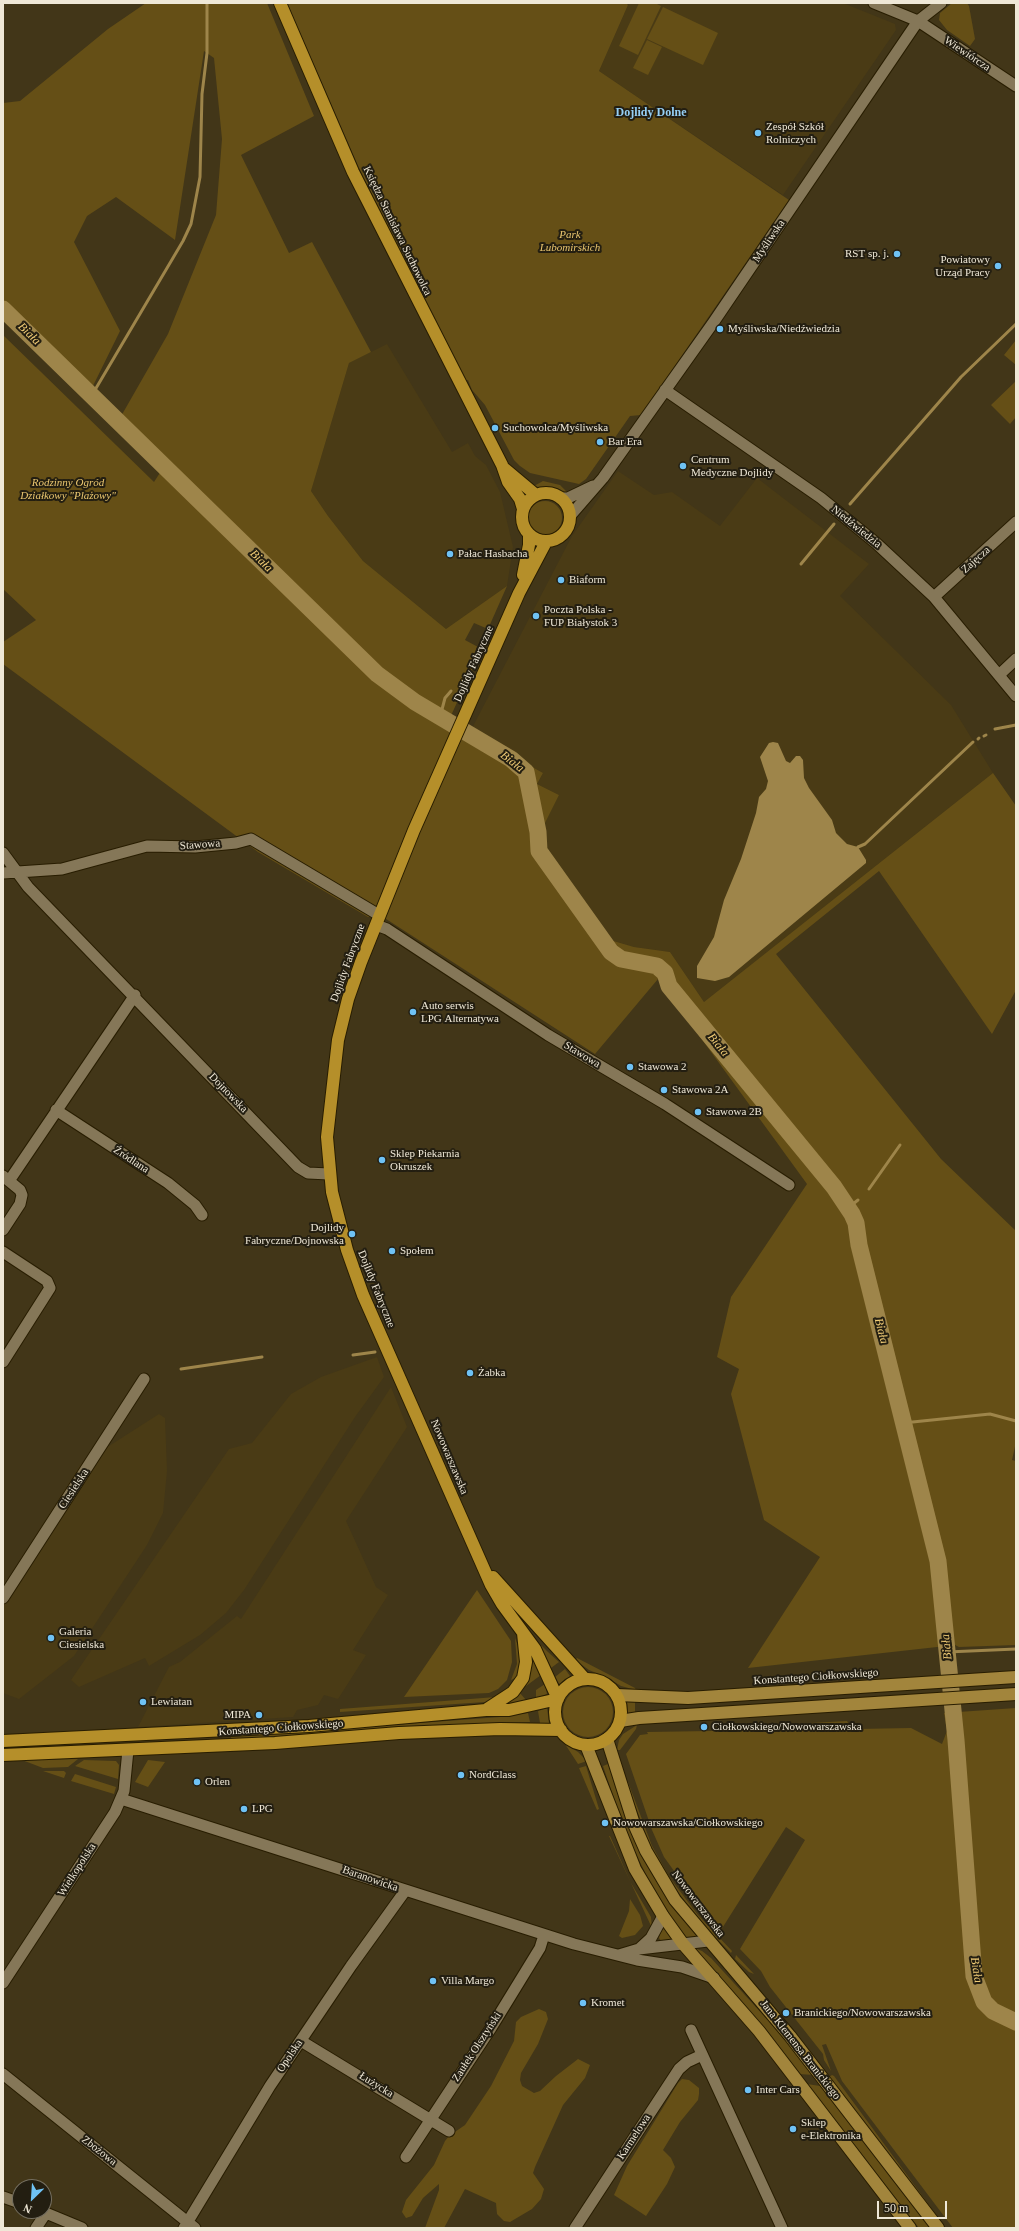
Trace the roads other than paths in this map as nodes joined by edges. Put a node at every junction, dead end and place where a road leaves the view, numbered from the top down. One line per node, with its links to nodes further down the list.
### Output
1 (280, 3): 7 (highway, Księdza Stanisława Suchowolca)
2 (874, 3): 4 (street, Wiewiórcza)
3 (941, 3): 4 (street, Myśliwska)
4 (918, 21): 5 (street, Wiewiórcza); 6 (street, Myśliwska)
5 (1016, 86)
6 (665, 390): 8 (street, Myśliwska); 17 (street, Niedźwiedzia)
7 (502, 465): 9 (highway, Księdza Stanisława Suchowolca); 11 (highway, Księdza Stanisława Suchowolca)
8 (599, 482): 10 (street, Myśliwska); 12 (street, Myśliwska)
9 (536, 495): 10 (highway); 11 (highway)
10 (560, 498): 12 (highway)
11 (523, 509): 14 (highway)
12 (570, 516): 15 (highway)
13 (1016, 522): 17 (street, Zajęcza)
14 (529, 535): 15 (highway); 16 (highway, Dojlidy Fabryczne)
15 (546, 542): 16 (highway, Dojlidy Fabryczne)
16 (519, 593): 24 (highway, Dojlidy Fabryczne)
17 (934, 597): 19 (street, Niedźwiedzia)
18 (1016, 659): 19 (street)
19 (999, 675): 20 (street, Niedźwiedzia)
20 (1016, 696)
21 (3, 853): 22 (street, Dojnowska)
22 (18, 872): 23 (street, Stawowa); 24 (street, Stawowa); 25 (street, Dojnowska)
23 (3, 873)
24 (377, 920): 27 (highway, Dojlidy Fabryczne); 29 (street, Stawowa)
25 (135, 995): 26 (street); 27 (street, Dojnowska)
26 (56, 1110): 28 (street); 30 (street, Źródlana)
27 (329, 1174): 33 (highway, Dojlidy Fabryczne)
28 (6, 1179): 31 (street)
29 (789, 1185)
30 (202, 1215)
31 (3, 1230)
32 (3, 1252): 34 (street)
33 (391, 1359): 36 (highway, Nowowarszawska)
34 (3, 1362)
35 (144, 1379): 37 (street, Ciesielska)
36 (483, 1566): 38 (highway, Nowowarszawska); 40 (highway, Nowowarszawska)
37 (3, 1598)
38 (523, 1632): 43 (highway, Nowowarszawska); 44 (highway)
39 (1016, 1677): 42 (main road, Konstantego Ciołkowskiego)
40 (584, 1679): 42 (highway); 43 (highway)
41 (1016, 1694): 45 (main road)
42 (617, 1695): 45 (highway)
43 (558, 1699): 44 (highway, Konstantego Ciołkowskiego); 46 (highway)
44 (486, 1710): 48 (highway, Konstantego Ciołkowskiego)
45 (620, 1721): 47 (highway)
46 (561, 1730): 49 (highway); 50 (highway, Konstantego Ciołkowskiego)
47 (607, 1739): 49 (highway); 56 (main road, Nowowarszawska)
48 (3, 1741)
49 (586, 1745): 54 (main road)
50 (128, 1750): 51 (highway, Konstantego Ciołkowskiego); 52 (street, Wielkopolska)
51 (3, 1755)
52 (121, 1799): 53 (street, Baranowicka); 61 (street, Wielkopolska)
53 (405, 1891): 55 (street, Baranowicka); 64 (street, Opolska)
54 (663, 1916): 57 (main road); 58 (street, Baranowicka)
55 (544, 1935): 59 (street, Baranowicka); 67 (street, Zaułek Olsztyński)
56 (708, 1941): 57 (street, Baranowicka); 62 (main road, Nowowarszawska)
57 (683, 1944): 58 (street, Baranowicka); 60 (main road)
58 (639, 1949): 59 (street, Baranowicka)
59 (619, 1955): 60 (street, Baranowicka)
60 (714, 1978): 77 (main road, Jana Klemensa Branickiego)
61 (3, 1983)
62 (749, 1986): 78 (main road, Jana Klemensa Branickiego)
63 (691, 2030): 65 (street)
64 (301, 2040): 67 (street, Łużycka); 72 (street, Opolska)
65 (702, 2055): 75 (street, Karmelowa); 76 (street)
66 (3, 2074): 72 (street, Zbożowa)
67 (430, 2119): 68 (street, Łużycka); 69 (street, Zaułek Olsztyński)
68 (449, 2131)
69 (406, 2157)
70 (52, 2215): 73 (street)
71 (40, 2219): 74 (street)
72 (189, 2226)
73 (79, 2227)
74 (36, 2228)
75 (575, 2228)
76 (782, 2228)
77 (910, 2228)
78 (938, 2228)

